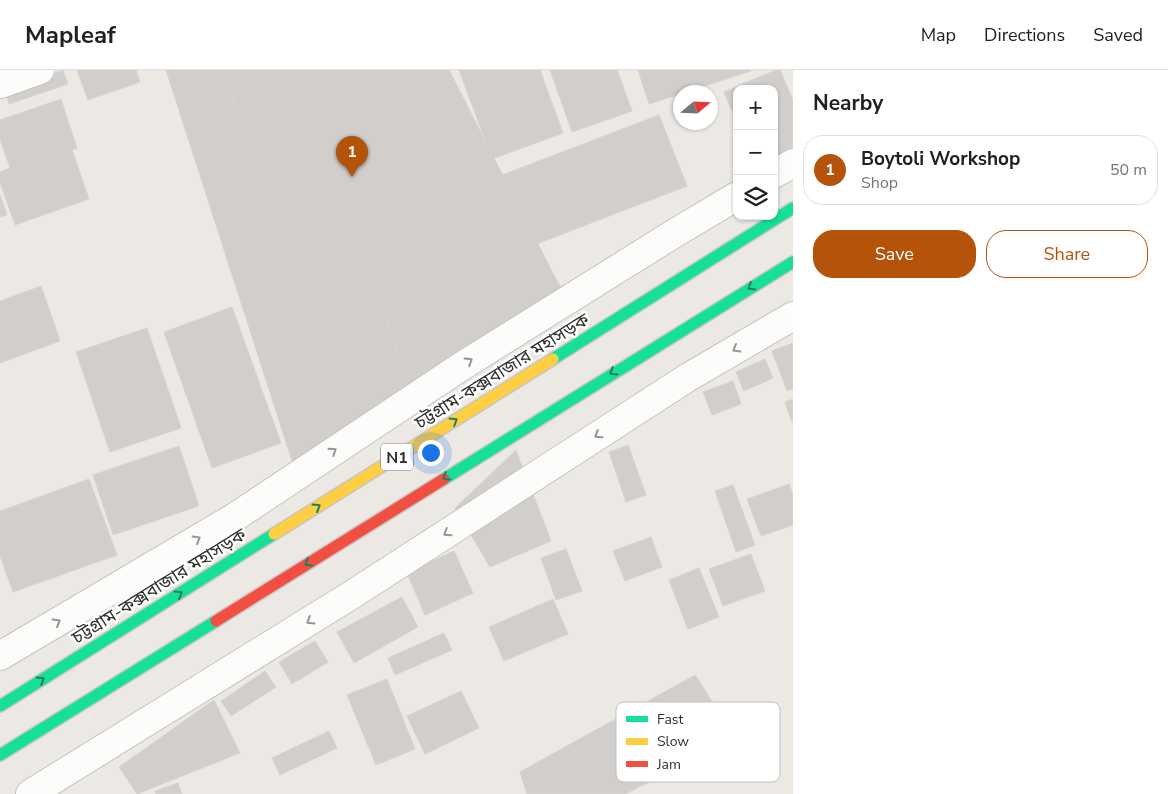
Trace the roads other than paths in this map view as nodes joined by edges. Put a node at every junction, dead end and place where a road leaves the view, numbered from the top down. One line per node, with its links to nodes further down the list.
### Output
1 (40, 70): 2 (street)
2 (0, 84)
3 (793, 163): 4 (street)
4 (778, 172)
5 (733, 198): 9 (street, one-way to 5)
6 (793, 208): 10 (highway, চট্টগ্রাম-কক্সবাজার মহাসড়ক / N1, one-way to 6)
7 (793, 262): 11 (highway, N1, one-way to 11)
8 (793, 316): 12 (street, one-way to 12)
9 (0, 656)
10 (0, 706)
11 (0, 755)
12 (30, 794)

